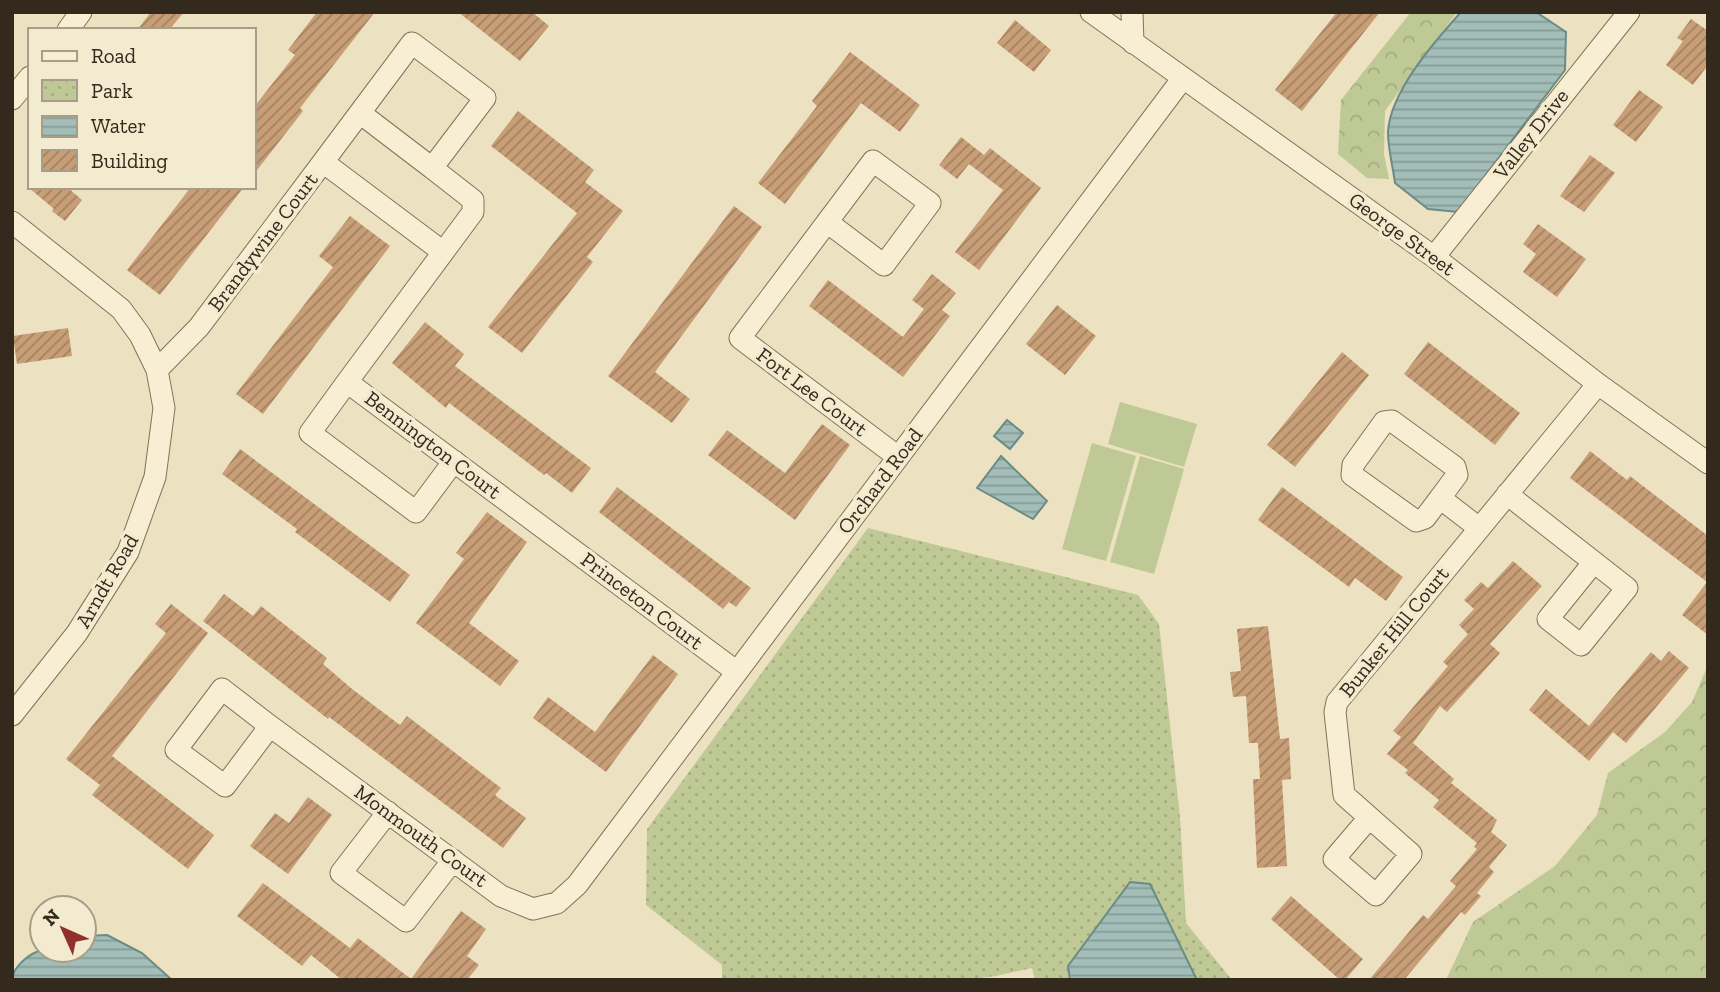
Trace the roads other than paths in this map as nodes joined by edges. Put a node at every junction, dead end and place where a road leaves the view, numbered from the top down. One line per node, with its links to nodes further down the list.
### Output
1 (81, 12): 5 (street)
2 (1091, 12): 6 (street, George Street)
3 (1132, 12): 6 (street)
4 (1629, 12): 16 (street, Valley Drive)
5 (69, 28)
6 (1133, 43): 7 (street, George Street)
7 (1183, 78): 16 (street, George Street); 20 (street, Orchard Road)
8 (28, 79): 9 (street)
9 (12, 99)
10 (360, 113): 11 (street); 12 (street); 12 (street)
11 (323, 162): 15 (street, Brandywine Court); 17 (street, Brandywine Court)
12 (432, 168): 15 (street, Bennington Court)
13 (827, 222): 13 (street, Fort Lee Court); 20 (street, Fort Lee Court)
14 (17, 234): 17 (street, Arndt Road)
15 (443, 252): 18 (street, Bennington Court)
16 (1434, 257): 19 (street, George Street)
17 (157, 370): 29 (street, Arndt Road)
18 (347, 382): 21 (street, Bennington Court); 21 (street)
19 (1598, 384): 22 (street, George Street); 23 (street, Bunker Hill Court)
20 (898, 457): 28 (street, Orchard Road)
21 (454, 461): 26 (street, Bennington Court)
22 (1708, 464)
23 (1507, 494): 25 (street, Bunker Hill Court); 27 (street)
24 (1440, 498): 24 (street); 25 (street)
25 (1479, 528): 32 (street, Bunker Hill Court)
26 (546, 530): 28 (street, Princeton Court)
27 (1594, 562)
28 (737, 672): 34 (street, Orchard Road)
29 (12, 715)
30 (270, 726): 30 (street, Monmouth Court); 31 (street, Monmouth Court)
31 (388, 812): 33 (street, Monmouth Court); 33 (street)
32 (1369, 818)
33 (453, 860): 34 (street, Monmouth Court)
34 (577, 885)

